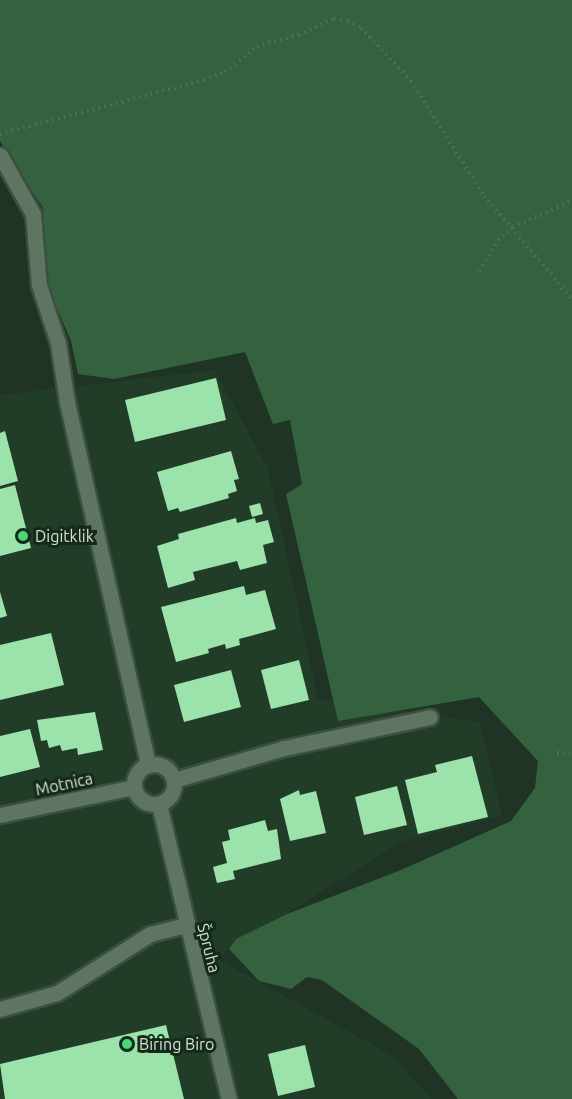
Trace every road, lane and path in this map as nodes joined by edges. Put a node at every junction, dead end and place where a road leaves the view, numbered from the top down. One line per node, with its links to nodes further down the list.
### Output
1 (0, 134): 4 (path)
2 (0, 155): 10 (street)
3 (572, 201): 4 (path)
4 (513, 227): 5 (path); 6 (path)
5 (479, 271)
6 (572, 299)
7 (430, 717): 11 (street)
8 (557, 753): 9 (path)
9 (572, 753)
10 (148, 765): 11 (street); 12 (street)
11 (174, 780): 13 (street)
12 (134, 787): 13 (street); 14 (street, Motnica)
13 (159, 804): 15 (street, Špruha)
14 (0, 815)
15 (185, 925): 16 (street); 17 (street, Špruha)
16 (0, 1009)
17 (229, 1099)

